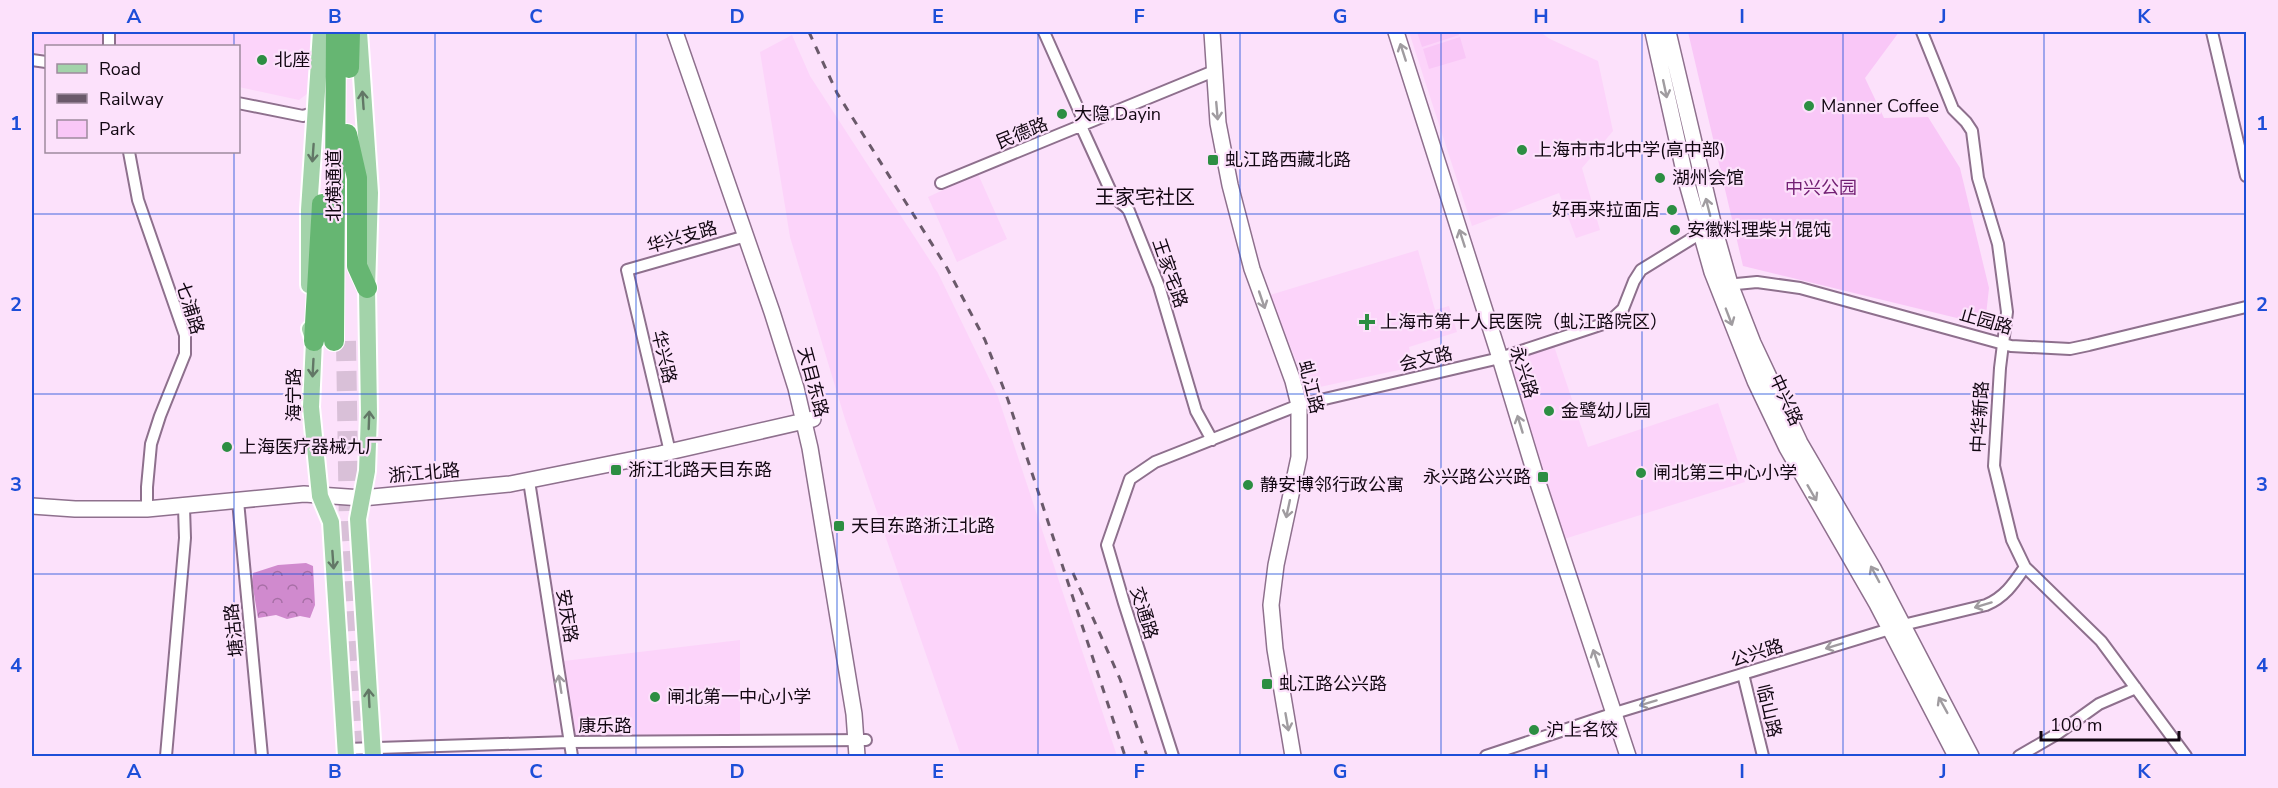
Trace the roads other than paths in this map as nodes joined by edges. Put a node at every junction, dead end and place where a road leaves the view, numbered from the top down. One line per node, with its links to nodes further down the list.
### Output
1 (321, 32): 17 (main road, 海宁路)
2 (336, 32): 15 (highway, 北横通道)
3 (350, 32): 15 (highway, 北横通道)
4 (359, 32): 27 (main road, one-way to 4)
5 (675, 32): 24 (main road, 天目东路)
6 (685, 32): 33 (main road, 天目东路)
7 (1044, 32): 18 (street, 王家宅路)
8 (1212, 32): 14 (main road, 虬江路)
9 (1396, 32): 31 (main road, 永兴路, one-way to 9)
10 (1653, 32): 23 (main road, 中兴路, one-way to 23)
11 (1668, 32): 26 (main road, 中兴路, one-way to 11)
12 (1922, 32): 30 (street, 中华新路)
13 (2212, 32): 21 (street)
14 (1214, 71): 18 (street, 民德路); 32 (main road, 虬江路, one-way to 32)
15 (342, 88): 19 (highway, 北横通道); 29 (highway, 北横通道)
16 (240, 103): 17 (street)
17 (316, 112): 29 (main road, 海宁路, one-way to 29)
18 (1083, 125): 22 (street, 民德路); 34 (street, 王家宅路)
19 (348, 134): 27 (highway); 29 (highway, 北横通道)
20 (129, 153): 43 (street, 七浦路)
21 (2247, 176)
22 (941, 183)
23 (1701, 233): 26 (main road, 中兴路); 31 (street, 会文路)
24 (746, 236): 25 (street, 华兴支路); 33 (main road, 天目东路)
25 (627, 270): 35 (street, 华兴路)
26 (1724, 286): 30 (street, 止园路); 45 (main road, 中兴路)
27 (367, 288): 39 (main road, one-way to 27)
28 (2247, 307): 30 (street, 止园路)
29 (332, 341): 38 (main road, 海宁路, one-way to 38)
30 (2003, 344): 44 (street, 中华新路)
31 (1500, 358): 32 (street, 会文路); 48 (main road, 永兴路, one-way to 31)
32 (1299, 405): 34 (street, 会文路); 59 (main road, 虬江路, one-way to 59)
33 (809, 420): 35 (main road, 浙江北路); 49 (main road, 天目东路)
34 (1212, 440): 36 (street, 会文路)
35 (670, 452): 37 (main road, 浙江北路)
36 (1130, 479): 58 (street, 交通路)
37 (529, 480): 39 (main road, 浙江北路); 50 (street, 安庆路, one-way to 37)
38 (320, 496): 39 (main road, 浙江北路); 40 (main road, 浙江北路); 52 (main road, 海宁路, one-way to 52)
39 (362, 498): 51 (main road, one-way to 39)
40 (238, 501): 42 (main road, 浙江北路); 54 (street, 塘沽路)
41 (32, 506): 43 (main road, 浙江北路)
42 (184, 507): 43 (main road, 浙江北路); 53 (street)
43 (147, 509)
44 (2025, 567): 45 (street, 公兴路, one-way to 45); 47 (street, 中华新路)
45 (1896, 627): 46 (street, 公兴路, one-way to 46); 63 (main road, 中兴路); 64 (main road, 中兴路, one-way to 45)
46 (1743, 674): 48 (street, 公兴路, one-way to 48); 62 (street, 临山路)
47 (2136, 688): 65 (street); 66 (street, 中华新路)
48 (1615, 713): 60 (street, 公兴路); 61 (main road, 永兴路)
49 (861, 740): 50 (street, 康乐路); 56 (main road, 天目东路); 57 (main road, 天目东路)
50 (569, 742): 51 (street, 康乐路); 55 (street, 安庆路)
51 (373, 752): 52 (street, 康乐路)
52 (346, 753)
53 (166, 756)
54 (262, 756)
55 (572, 756)
56 (857, 756)
57 (867, 756)
58 (1173, 756)
59 (1293, 756)
60 (1486, 756)
61 (1628, 756)
62 (1763, 756)
63 (1956, 756)
64 (1971, 756)
65 (2019, 756)
66 (2186, 756)

